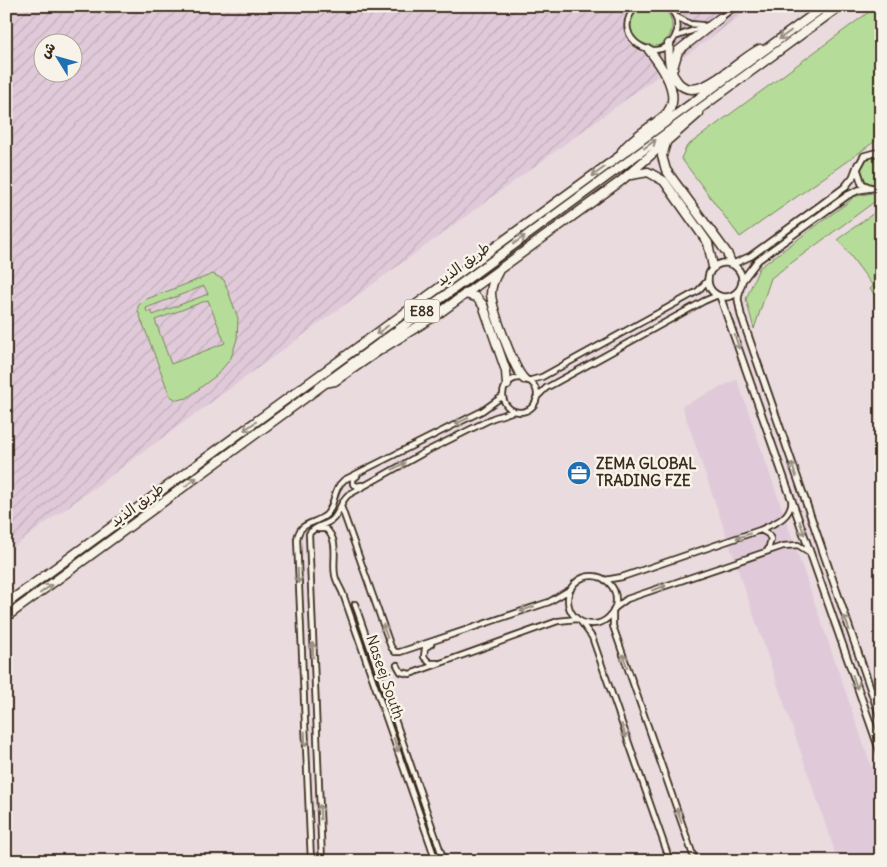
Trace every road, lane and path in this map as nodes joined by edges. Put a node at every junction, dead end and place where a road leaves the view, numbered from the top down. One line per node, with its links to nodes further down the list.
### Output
1 (668, 6): 6 (street)
2 (736, 6): 7 (street)
3 (824, 6): 9 (highway, طريق الذيد / E88, one-way to 9)
4 (840, 6): 12 (highway, طريق الذيد / E88)
5 (636, 7): 10 (street)
6 (675, 15): 7 (street); 8 (street)
7 (716, 20): 8 (street); 11 (highway)
8 (672, 40): 10 (street); 11 (highway)
9 (769, 47): 11 (highway); 15 (highway, طريق الذيد / E88)
10 (649, 50): 15 (highway)
11 (672, 73)
12 (704, 105): 13 (highway); 29 (highway, طريق الذيد / E88, one-way to 12)
13 (668, 140): 17 (highway); 20 (highway)
14 (881, 154): 16 (street)
15 (618, 158): 46 (highway, طريق الذيد / E88, one-way to 46)
16 (858, 164): 19 (street); 20 (street)
17 (620, 182): 21 (highway); 22 (highway)
18 (881, 187): 19 (street)
19 (871, 188): 24 (street)
20 (732, 264): 21 (street); 24 (street)
21 (713, 267): 23 (street)
22 (500, 269): 26 (highway); 28 (highway)
23 (708, 280): 27 (street); 28 (street)
24 (742, 281): 25 (street)
25 (740, 288): 27 (street); 54 (street, one-way to 25)
26 (465, 294): 29 (highway); 30 (highway)
27 (719, 296): 32 (street); 36 (street, one-way to 36)
28 (526, 380): 30 (street); 32 (street)
29 (323, 383): 49 (highway, طريق الذيد / E88, one-way to 29)
30 (507, 385): 31 (street)
31 (503, 396): 33 (street); 34 (street, one-way to 34)
32 (536, 398): 33 (street)
33 (514, 411): 35 (street, one-way to 33)
34 (368, 468): 35 (street); 42 (street)
35 (373, 481): 37 (street)
36 (792, 499): 38 (street); 41 (street, one-way to 41)
37 (340, 504): 39 (street); 51 (street, one-way to 37)
38 (760, 530): 40 (street); 44 (street, one-way to 44)
39 (309, 546): 43 (street); 58 (street, Naseej South, one-way to 58)
40 (768, 550): 41 (street); 48 (street, one-way to 40)
41 (811, 554): 55 (street, one-way to 55)
42 (298, 557): 43 (street); 56 (street, one-way to 56)
43 (309, 558): 57 (street, one-way to 43)
44 (605, 580): 45 (street); 48 (street)
45 (571, 589): 50 (street); 51 (street, one-way to 51)
46 (6, 604)
47 (355, 604): 59 (street)
48 (614, 609): 50 (street); 61 (street, one-way to 48)
49 (6, 617)
50 (579, 620): 52 (street); 60 (street, one-way to 60)
51 (442, 638): 52 (street)
52 (448, 661): 53 (street)
53 (397, 664)
54 (881, 719)
55 (881, 754)
56 (311, 861)
57 (322, 861)
58 (436, 861)
59 (444, 861)
60 (670, 861)
61 (695, 861)

